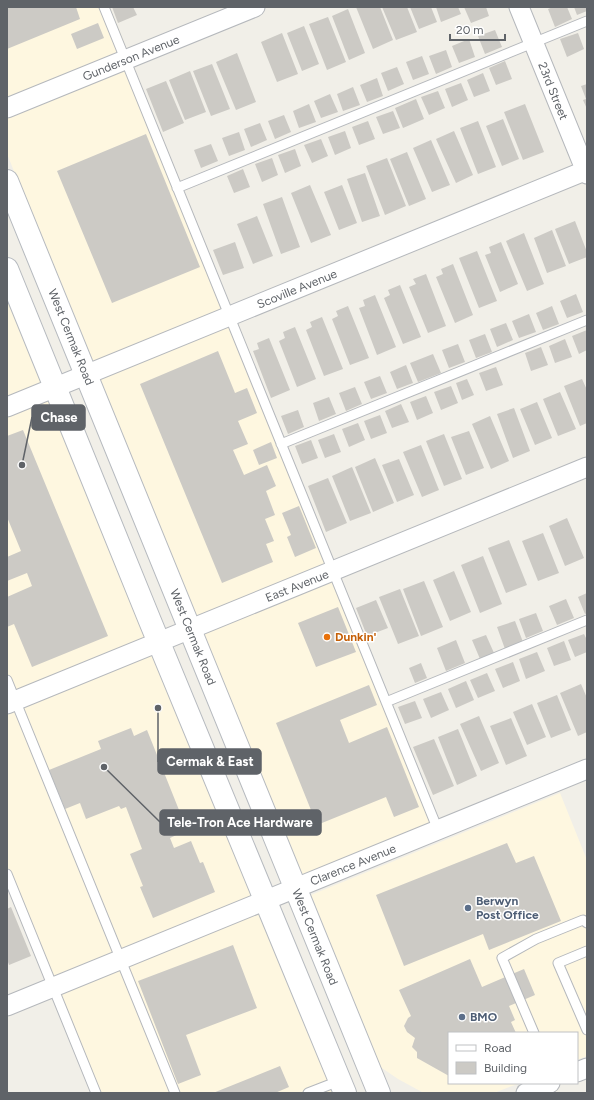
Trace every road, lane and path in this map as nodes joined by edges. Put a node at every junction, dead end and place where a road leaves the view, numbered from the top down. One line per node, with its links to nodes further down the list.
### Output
1 (104, 7): 6 (lane)
2 (255, 7): 6 (street, Gunderson Avenue)
3 (519, 7): 5 (street, 23rd Street)
4 (587, 21): 5 (lane)
5 (534, 43): 8 (street, 23rd Street); 10 (lane)
6 (125, 60): 7 (street, Gunderson Avenue); 10 (lane)
7 (7, 108)
8 (587, 172): 12 (street, Scoville Avenue)
9 (7, 181): 14 (main road, West Cermak Road)
10 (177, 188): 12 (lane)
11 (7, 269): 15 (main road)
12 (229, 316): 14 (street, Scoville Avenue); 17 (lane)
13 (587, 320): 17 (lane)
14 (86, 375): 15 (street, Scoville Avenue); 21 (main road, West Cermak Road)
15 (55, 388): 16 (street, Scoville Avenue); 22 (main road)
16 (7, 407)
17 (281, 444): 19 (lane)
18 (587, 468): 19 (street, East Avenue)
19 (333, 571): 21 (street, East Avenue); 25 (lane)
20 (587, 620): 25 (lane)
21 (190, 630): 22 (street, East Avenue); 29 (main road, West Cermak Road)
22 (159, 642): 24 (street, East Avenue); 30 (main road)
23 (7, 680): 24 (lane)
24 (11, 702): 33 (lane)
25 (386, 702): 27 (lane)
26 (587, 769): 27 (street, Clarence Avenue)
27 (438, 830): 29 (street, Clarence Avenue)
28 (7, 874): 34 (lane)
29 (296, 888): 30 (street, Clarence Avenue); 43 (main road, West Cermak Road)
30 (265, 901): 33 (street, Clarence Avenue); 39 (main road)
31 (587, 923): 37 (lane)
32 (587, 951): 36 (lane)
33 (121, 960): 34 (street, Clarence Avenue); 41 (lane)
34 (53, 987): 35 (street, Clarence Avenue); 40 (lane)
35 (7, 1006)
36 (587, 1030)
37 (534, 1032)
38 (548, 1084): 44 (street)
39 (342, 1087): 42 (lane)
40 (96, 1093)
41 (175, 1093)
42 (308, 1093)
43 (378, 1093)
44 (526, 1093)

